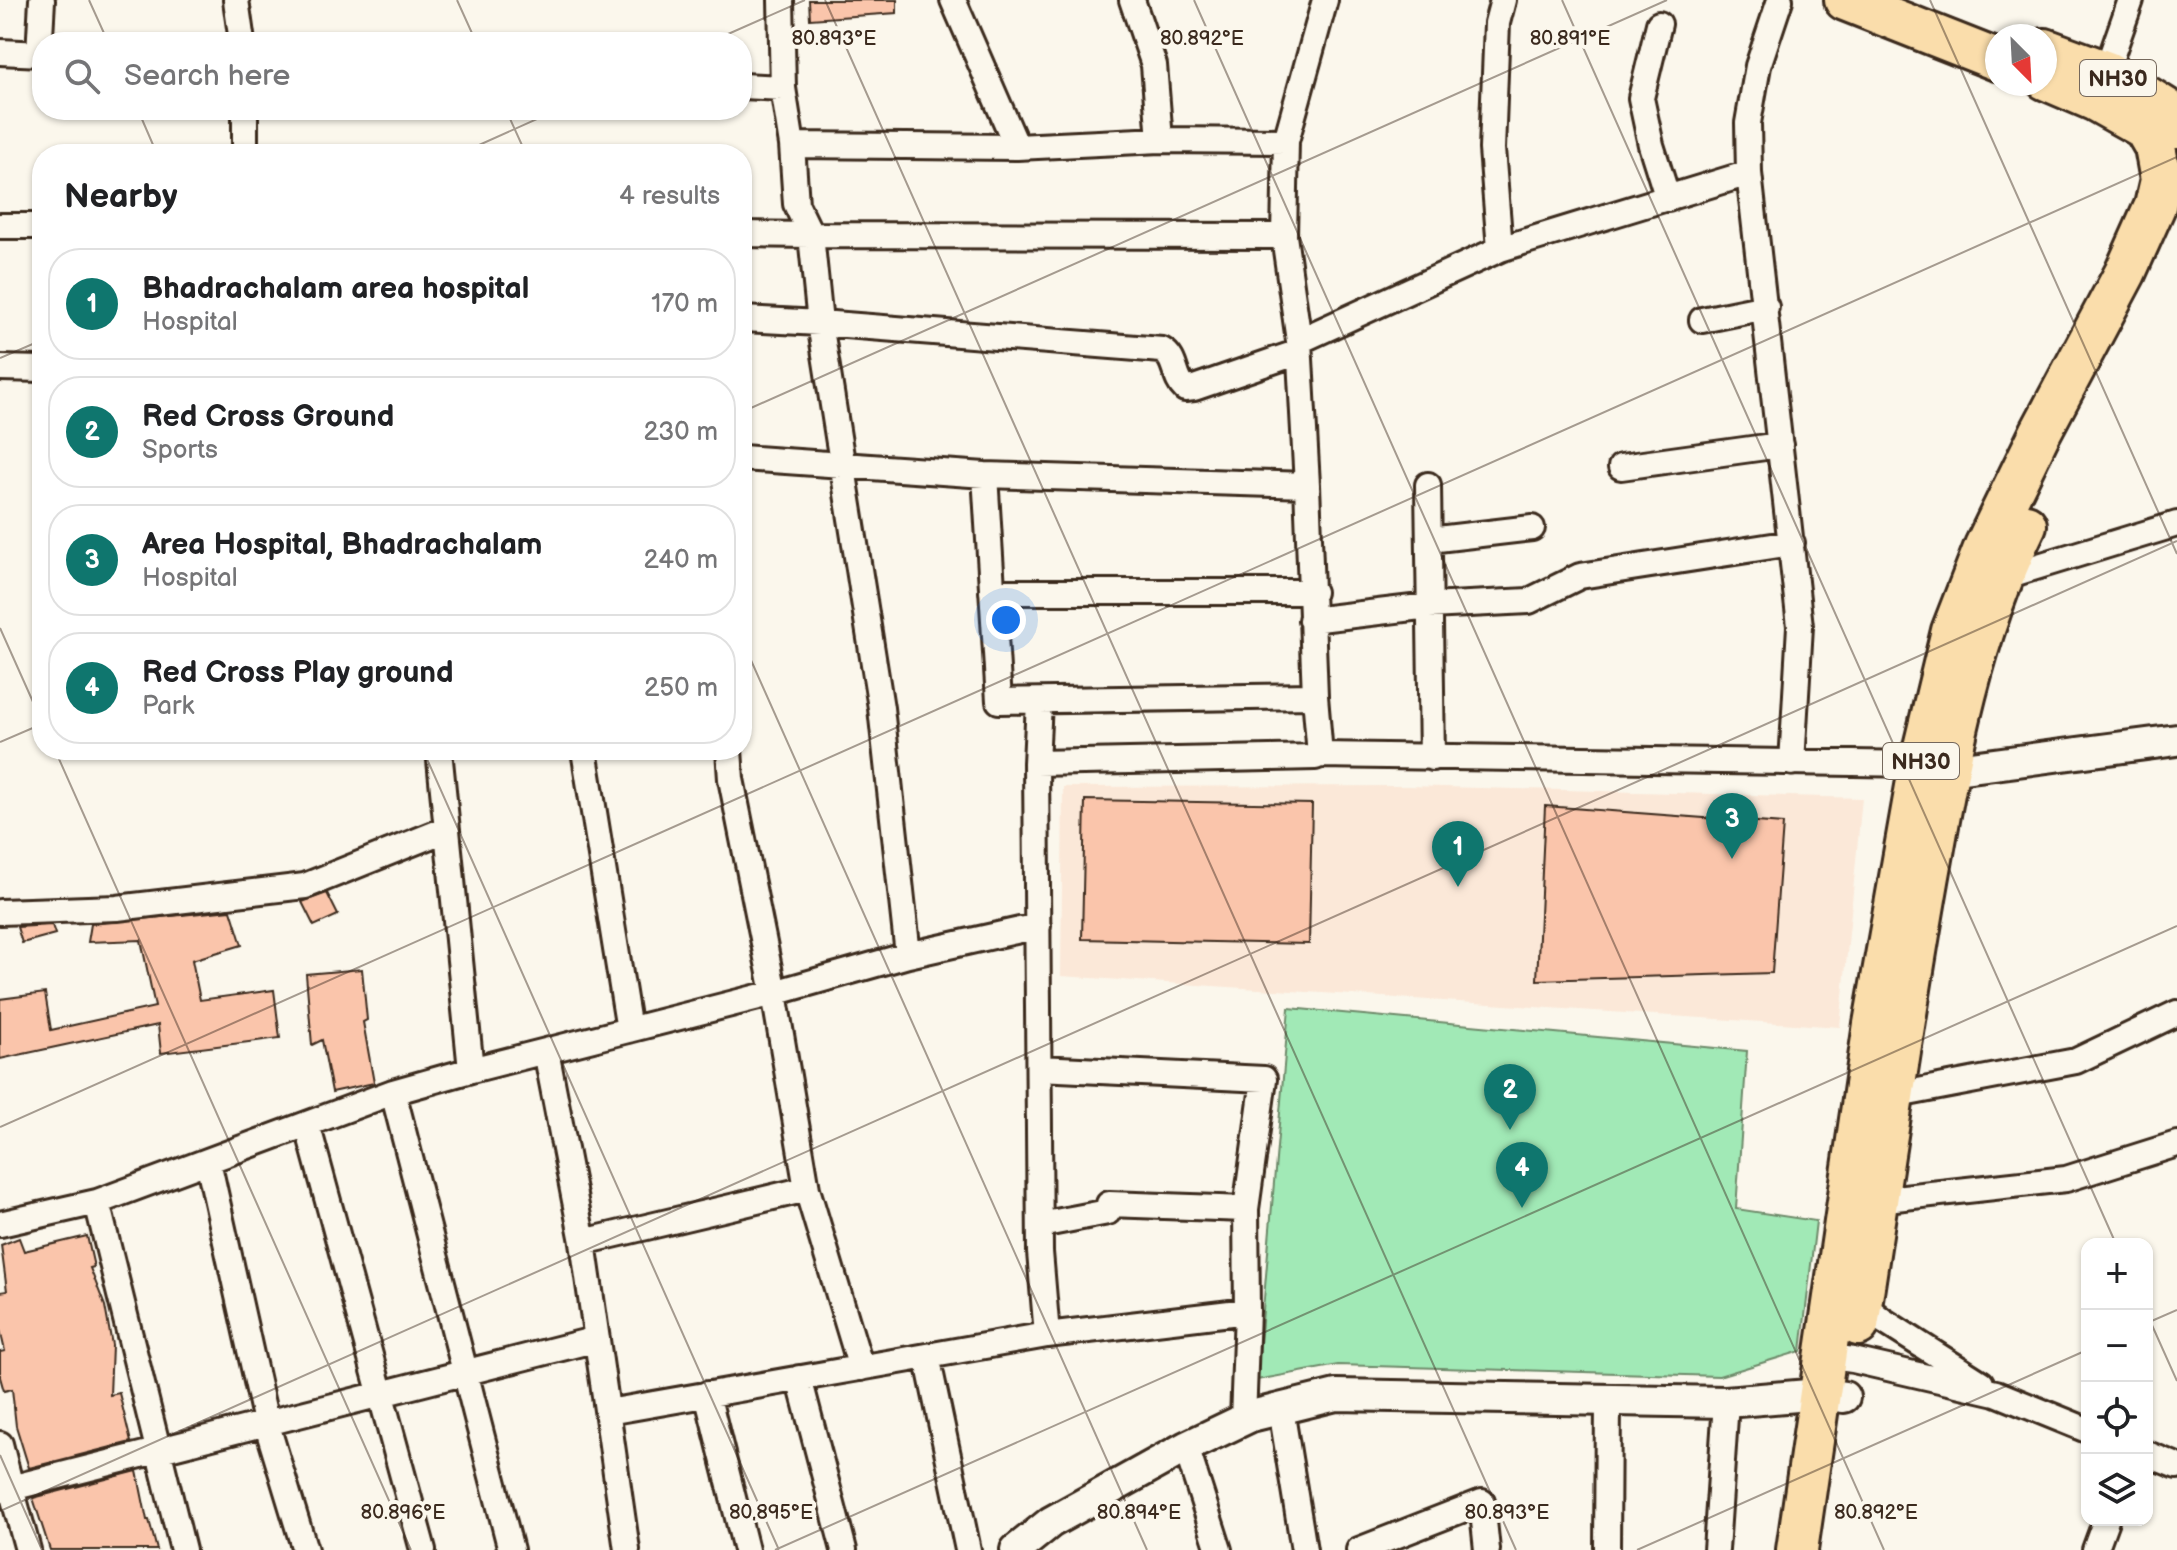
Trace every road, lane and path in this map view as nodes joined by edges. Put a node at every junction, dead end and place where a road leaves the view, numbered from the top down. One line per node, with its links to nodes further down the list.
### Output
1 (42, 0): 14 (street)
2 (236, 0): 15 (street)
3 (781, 0): 23 (street)
4 (953, 0): 29 (street)
5 (1132, 0): 25 (street)
6 (1325, 0): 26 (street)
7 (1503, 0): 39 (street)
8 (1780, 0): 31 (street)
9 (1845, 0): 18 (highway)
10 (1922, 0): 13 (highway)
11 (2131, 0): 22 (street)
12 (1659, 24): 32 (street)
13 (1985, 25)
14 (41, 32)
15 (241, 32)
16 (0, 52): 17 (street)
17 (32, 54)
18 (1985, 55)
19 (2057, 57): 22 (highway, NH30)
20 (2057, 81): 22 (highway, NH30)
21 (752, 86): 23 (street)
22 (2100, 86): 30 (highway, NH30)
23 (783, 88): 28 (street)
24 (245, 120): 27 (street)
25 (1160, 140): 26 (street); 29 (street)
26 (1286, 141): 38 (street)
27 (245, 144)
28 (792, 145): 29 (street); 37 (street)
29 (1017, 147)
30 (2170, 155): 73 (highway, NH30)
31 (1749, 173): 32 (street); 40 (street)
32 (1668, 199): 39 (street)
33 (2177, 225): 58 (highway, NH30)
34 (0, 226): 35 (street)
35 (32, 226)
36 (752, 234): 37 (street)
37 (811, 235): 38 (street); 43 (street)
38 (1284, 236): 44 (street)
39 (1500, 249): 44 (street)
40 (1766, 307): 42 (street); 47 (street)
41 (752, 320): 43 (street)
42 (1702, 320)
43 (820, 323): 44 (street); 49 (street)
44 (1299, 347): 52 (street)
45 (0, 368): 46 (street)
46 (32, 369)
47 (1780, 445): 50 (street); 57 (street)
48 (752, 459): 49 (street)
49 (842, 466): 51 (street); 77 (street)
50 (1621, 467)
51 (985, 475): 52 (street); 59 (street)
52 (1307, 485): 60 (street)
53 (1428, 485): 56 (street)
54 (2177, 524): 58 (street)
55 (1532, 528): 56 (street)
56 (1429, 540): 61 (street)
57 (1792, 543): 61 (street); 72 (street)
58 (2003, 577): 73 (highway, NH30)
59 (992, 592): 60 (street); 64 (street)
60 (1313, 592): 62 (street)
61 (1429, 606): 62 (street); 67 (street)
62 (1311, 620): 63 (street)
63 (1315, 696): 64 (street); 66 (street)
64 (1039, 702): 71 (street)
65 (2177, 740): 73 (street)
66 (1320, 755): 67 (street); 71 (street)
67 (1432, 758): 72 (street)
68 (440, 760): 74 (street)
69 (586, 760): 80 (street)
70 (730, 760): 78 (street)
71 (1036, 763): 76 (street)
72 (1792, 763): 73 (street)
73 (1934, 767): 85 (highway, NH30); 96 (highway, NH30)
74 (447, 829): 75 (street); 83 (street)
75 (0, 912)
76 (1038, 926): 77 (street); 82 (street)
77 (908, 955): 78 (street)
78 (774, 993): 80 (street); 89 (street)
79 (2177, 1013): 85 (street)
80 (629, 1030): 81 (street)
81 (546, 1051): 83 (street); 95 (street)
82 (1039, 1068): 92 (street); 94 (street)
83 (471, 1070): 84 (street)
84 (393, 1092): 86 (street); 102 (street)
85 (1892, 1096): 90 (highway, NH30)
86 (307, 1124): 88 (street); 106 (street)
87 (2177, 1144): 90 (street)
88 (208, 1161): 91 (street); 113 (street)
89 (807, 1189): 95 (street); 101 (street)
90 (1877, 1200): 96 (highway, NH30)
91 (97, 1202): 93 (street); 117 (street)
92 (1246, 1209): 94 (street); 97 (street)
93 (0, 1224)
94 (1040, 1225): 98 (street)
95 (583, 1242): 99 (street)
96 (1848, 1302): 103 (highway, NH30); 105 (street)
97 (1247, 1311): 98 (street); 112 (street)
98 (1047, 1335): 100 (street)
99 (597, 1339): 102 (street); 111 (street)
100 (927, 1356): 101 (street); 130 (street)
101 (861, 1368): 104 (street)
102 (465, 1372): 106 (street); 126 (street)
103 (1835, 1377): 105 (street); 109 (street); 138 (highway, NH30); 139 (highway, NH30)
104 (799, 1378): 107 (street); 129 (street)
105 (1996, 1393): 114 (street)
106 (379, 1394): 113 (street); 125 (street)
107 (707, 1394): 111 (street); 128 (street)
108 (1608, 1400): 109 (street); 110 (street); 136 (street)
109 (1726, 1402): 137 (street)
110 (1281, 1409): 112 (street); 133 (street)
111 (608, 1412): 127 (street)
112 (1243, 1420): 116 (street)
113 (266, 1422): 117 (street); 124 (street)
114 (2081, 1428)
115 (0, 1444): 120 (street)
116 (1186, 1447): 131 (street); 132 (street)
117 (159, 1451): 120 (street); 123 (street)
118 (2153, 1456): 119 (street)
119 (2177, 1466)
120 (6, 1489): 122 (street)
121 (2104, 1526): 140 (street)
122 (28, 1550)
123 (183, 1550)
124 (305, 1550)
125 (423, 1550)
126 (511, 1550)
127 (627, 1550)
128 (746, 1550)
129 (844, 1550)
130 (968, 1550)
131 (1016, 1550)
132 (1219, 1550)
133 (1304, 1550)
134 (1359, 1550): 135 (street)
135 (1487, 1550)
136 (1607, 1550)
137 (1716, 1550)
138 (1797, 1550)
139 (1823, 1550)
140 (2095, 1550)

